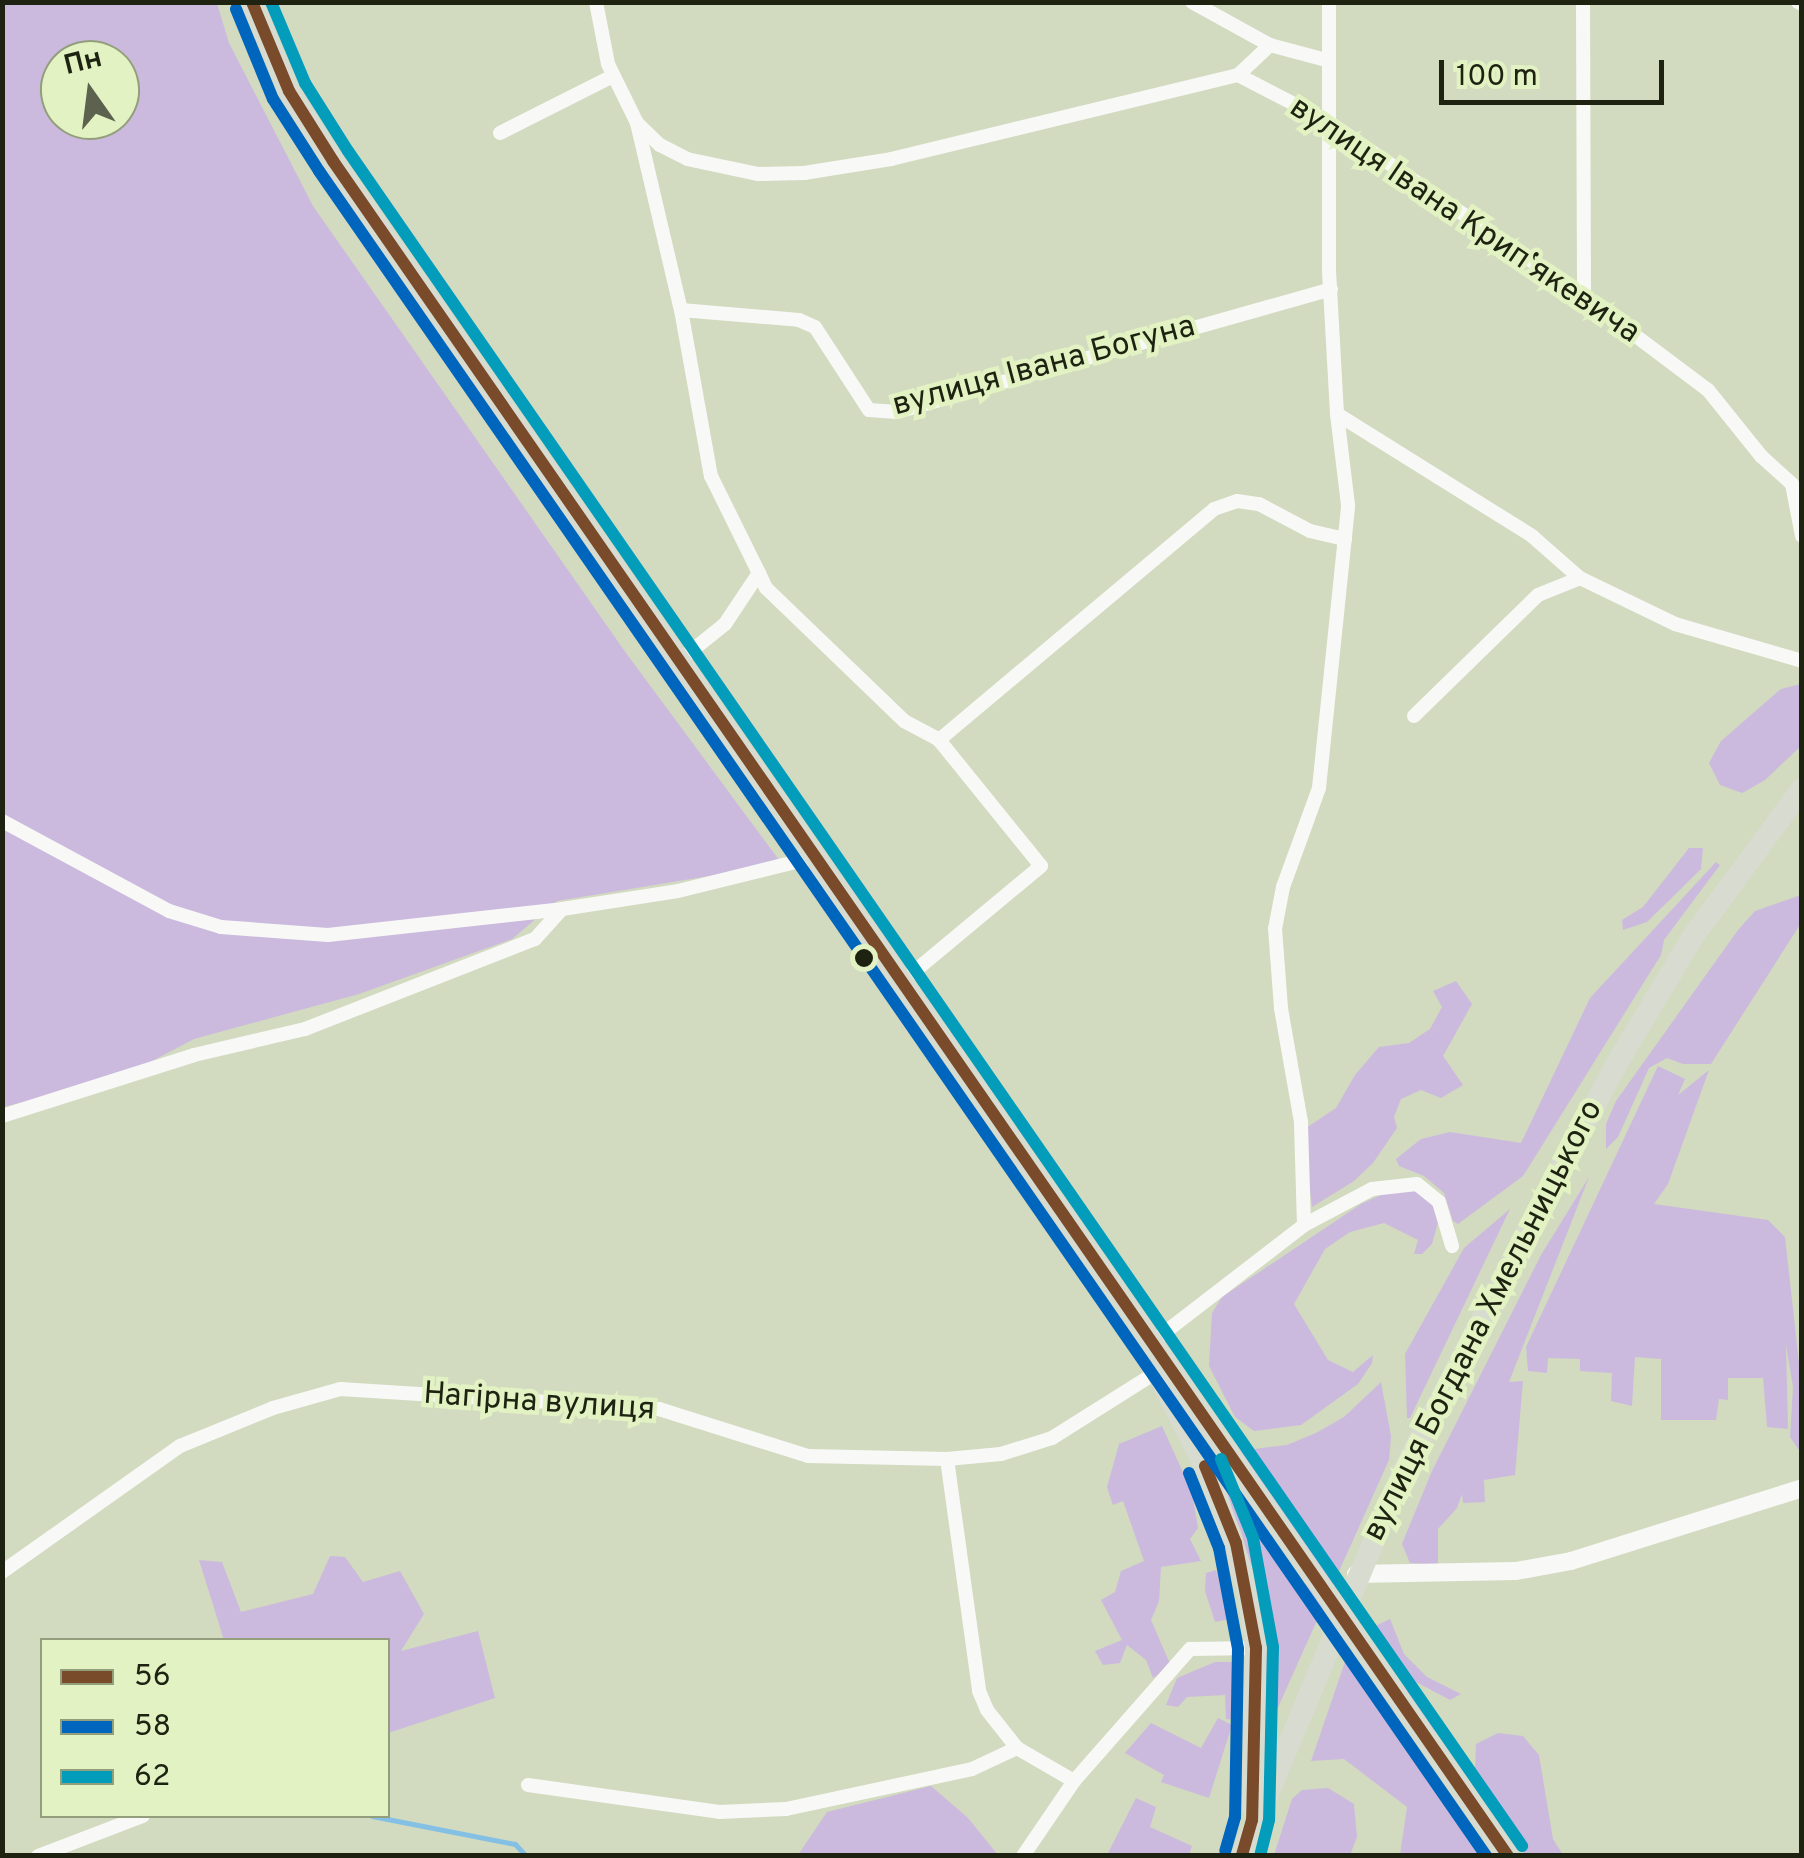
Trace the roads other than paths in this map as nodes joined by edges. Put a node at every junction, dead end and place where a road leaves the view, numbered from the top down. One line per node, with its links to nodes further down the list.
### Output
1 (252, 2): 21 (highway)
2 (596, 2): 9 (street)
3 (1192, 2): 6 (street)
4 (1330, 2): 7 (street)
5 (1583, 2): 14 (street)
6 (1270, 46): 7 (street); 8 (street)
7 (1326, 60): 10 (street)
8 (1238, 75): 10 (street, вулиця Івана Крипʼякевича); 11 (street)
9 (613, 76): 11 (street); 12 (street)
10 (1327, 122): 13 (street); 14 (street, вулиця Івана Крипʼякевича)
11 (637, 123): 15 (street)
12 (500, 133)
13 (1331, 289): 15 (street, вулиця Івана Богуна); 16 (street)
14 (1584, 297): 17 (street, вулиця Івана Крипʼякевича)
15 (681, 310): 19 (street)
16 (1336, 414): 18 (street); 20 (street)
17 (1802, 536)
18 (1345, 540): 24 (street); 31 (street)
19 (759, 573): 21 (street); 24 (street)
20 (1580, 578): 22 (street); 23 (street)
21 (680, 660): 27 (highway)
22 (1802, 661)
23 (1414, 716)
24 (939, 740): 29 (street)
25 (1802, 789): 38 (highway, вулиця Богдана Хмельницького)
26 (2, 822): 28 (street)
27 (816, 857): 28 (street); 29 (highway)
28 (562, 909): 30 (street)
29 (904, 981): 33 (highway)
30 (2, 1116)
31 (1304, 1226): 32 (street); 33 (street)
32 (1452, 1246)
33 (1150, 1343): 34 (highway); 49 (highway)
34 (1157, 1372): 35 (street, Нагірна вулиця); 39 (highway)
35 (947, 1459): 37 (street, Нагірна вулиця); 40 (street)
36 (1802, 1488): 38 (street)
37 (2, 1572)
38 (1356, 1574): 44 (highway, вулиця Богдана Хмельницького)
39 (1256, 1648): 41 (street); 44 (highway)
40 (1018, 1748): 41 (street); 42 (street)
41 (1074, 1781): 46 (street)
42 (528, 1785)
43 (138, 1818): 45 (street)
44 (1252, 1820): 47 (highway, вулиця Богдана Хмельницького); 48 (highway)
45 (38, 1856)
46 (1023, 1856)
47 (1242, 1856)
48 (1256, 1856)
49 (1508, 1856)

